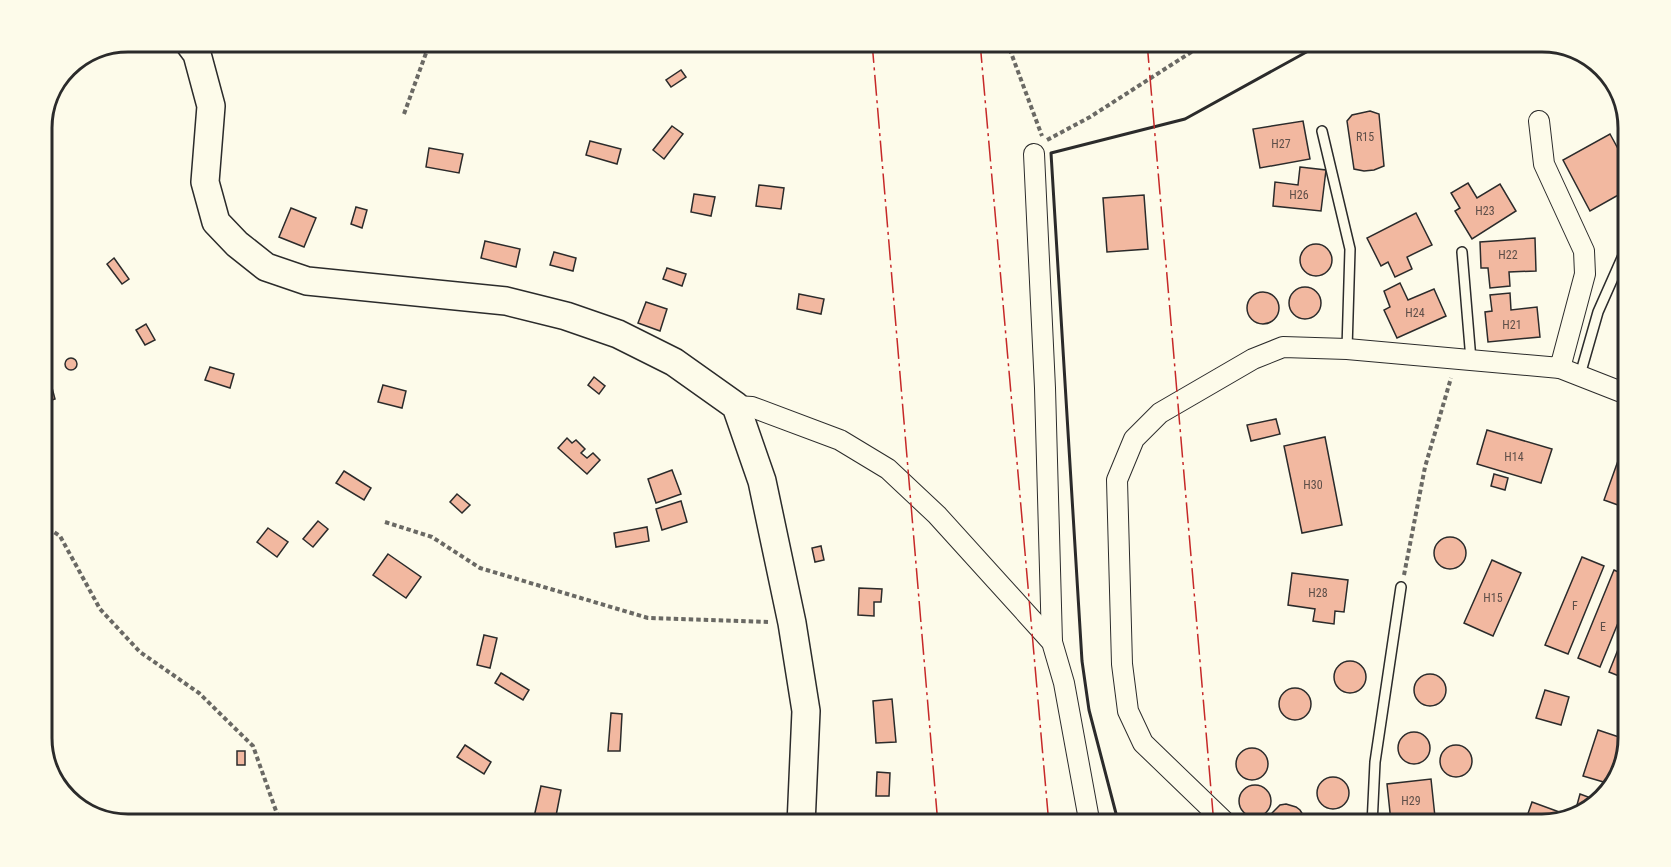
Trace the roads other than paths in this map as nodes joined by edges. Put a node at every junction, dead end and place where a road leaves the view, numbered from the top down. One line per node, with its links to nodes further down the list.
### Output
1 (196, 53): 12 (main road)
2 (1539, 121): 9 (street)
3 (1322, 130): 7 (lane)
4 (1039, 148): 14 (street)
5 (1462, 252): 8 (lane)
6 (1618, 267): 10 (lane)
7 (1347, 349): 8 (street); 17 (street)
8 (1464, 360): 9 (street)
9 (1560, 368): 10 (street)
10 (1580, 375): 11 (street)
11 (1618, 391)
12 (736, 406): 14 (street); 15 (main road)
13 (1401, 587): 18 (lane)
14 (1052, 642): 16 (street)
15 (801, 814)
16 (1088, 814)
17 (1217, 814)
18 (1373, 814)

